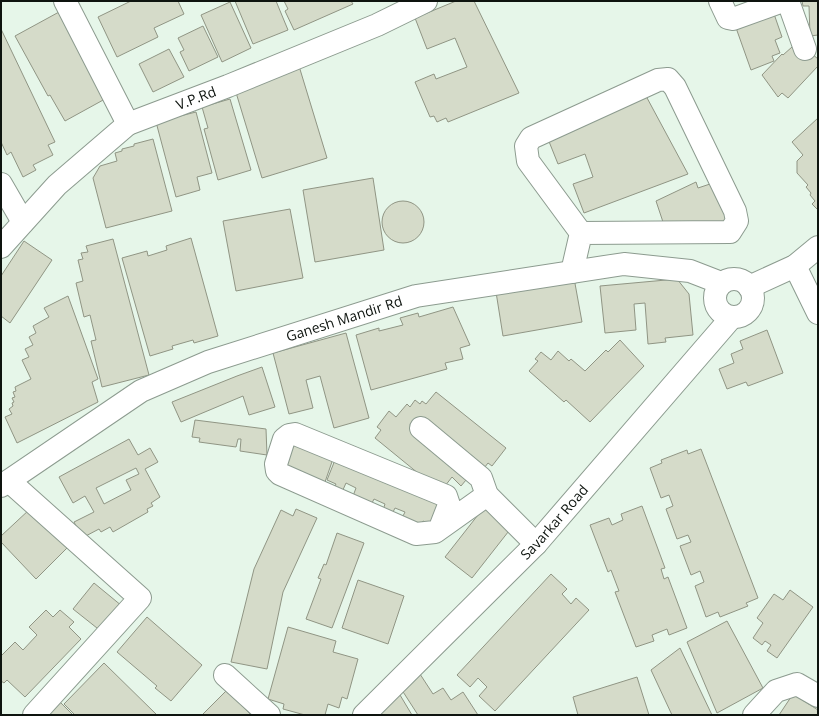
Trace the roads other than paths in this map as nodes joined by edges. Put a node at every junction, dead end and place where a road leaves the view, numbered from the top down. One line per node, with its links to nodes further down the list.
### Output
1 (65, 1): 7 (street)
2 (426, 1): 7 (street, V.P.Rd)
3 (720, 1): 4 (street)
4 (784, 1)
5 (788, 1): 6 (street)
6 (805, 49)
7 (128, 124): 9 (street, V.P.Rd)
8 (1, 184): 9 (street)
9 (23, 222): 11 (street, V.P.Rd)
10 (580, 233): 10 (street); 14 (street)
11 (1, 246)
12 (818, 247): 13 (street)
13 (795, 266): 16 (street); 17 (street)
14 (572, 272): 15 (street, Ganesh Mandir Rd); 20 (street, Ganesh Mandir Rd)
15 (721, 284): 16 (street); 18 (street)
16 (749, 287): 18 (street)
17 (818, 314)
18 (732, 318): 23 (street, Savarkar Road)
19 (421, 428): 21 (street)
20 (5, 484): 26 (street)
21 (487, 495): 22 (street); 23 (street)
22 (440, 528): 22 (street)
23 (536, 544): 28 (street, Savarkar Road)
24 (225, 675): 27 (street)
25 (818, 696): 29 (street)
26 (34, 715)
27 (269, 715)
28 (364, 715)
29 (754, 715)

